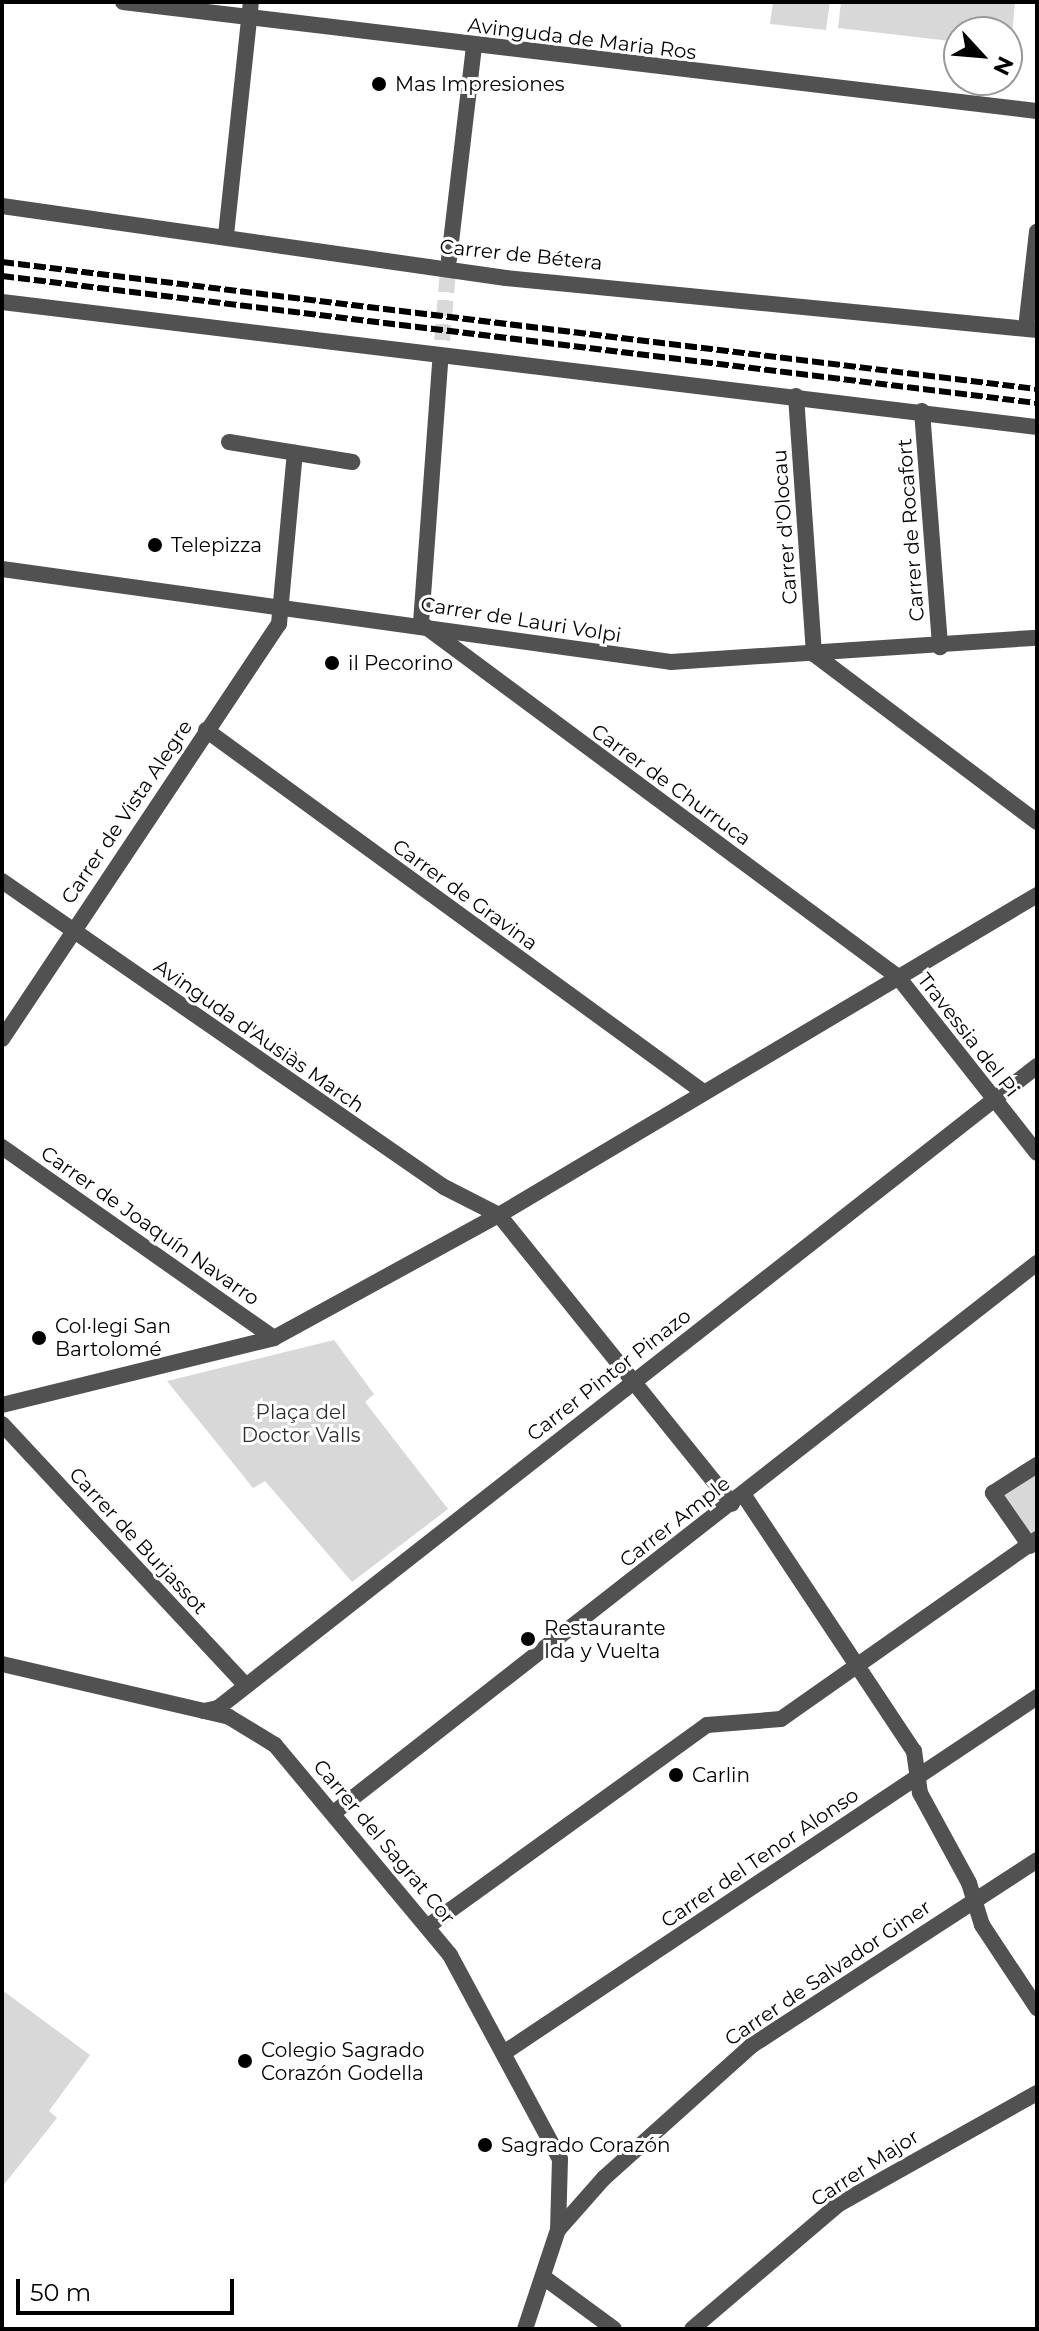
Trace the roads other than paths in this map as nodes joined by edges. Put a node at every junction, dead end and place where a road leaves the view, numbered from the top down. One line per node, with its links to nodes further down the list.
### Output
1 (123, 2): 3 (street, Avinguda de Maria Ros)
2 (251, 2): 3 (street)
3 (248, 21): 4 (street, Avinguda de Maria Ros); 8 (street)
4 (474, 47): 5 (street, Avinguda de Maria Ros); 9 (street)
5 (1037, 111)
6 (2, 206): 8 (street, Carrer de Bétera)
7 (1037, 232): 11 (street)
8 (226, 235): 11 (street, Carrer de Bétera)
9 (449, 259)
10 (2, 302): 13 (street)
11 (1032, 329)
12 (440, 364): 21 (street)
13 (796, 396): 14 (street); 24 (street, Carrer d'Olocau)
14 (922, 411): 15 (street); 23 (street, Carrer de Rocafort)
15 (1037, 427)
16 (229, 442): 17 (street)
17 (295, 453): 18 (street); 20 (street, Carrer de Vista Alegre)
18 (352, 462)
19 (2, 569): 20 (street, Carrer de Lauri Volpi)
20 (282, 606): 21 (street, Carrer de Lauri Volpi); 25 (street, Carrer de Vista Alegre)
21 (421, 623): 24 (street, Carrer de Lauri Volpi); 30 (street, Carrer de Churruca)
22 (1037, 638): 23 (street, Carrer de Lauri Volpi)
23 (940, 647): 24 (street, Carrer de Lauri Volpi)
24 (814, 654): 26 (street)
25 (206, 730): 29 (street, Carrer de Vista Alegre); 33 (street, Carrer de Gravina)
26 (1037, 822)
27 (2, 881): 29 (street, Avinguda d'Ausiàs March)
28 (1037, 895): 30 (street)
29 (72, 930): 31 (street, Carrer de Vista Alegre); 37 (street, Avinguda d'Ausiàs March)
30 (898, 977): 33 (street); 34 (street, Travessia del Pi)
31 (2, 1039)
32 (1037, 1066): 34 (street, Carrer Pintor Pinazo)
33 (702, 1091): 37 (street)
34 (992, 1100): 36 (street, Travessia del Pi); 40 (street, Carrer Pintor Pinazo)
35 (2, 1147): 39 (street, Carrer de Joaquín Navarro)
36 (1037, 1153)
37 (499, 1215): 39 (street); 40 (street)
38 (1037, 1263): 44 (street, Carrer Ample)
39 (274, 1338): 41 (street)
40 (633, 1380): 44 (street); 48 (street, Carrer Pintor Pinazo)
41 (2, 1405)
42 (2, 1424): 48 (street, Carrer de Burjassot)
43 (1037, 1465): 45 (street)
44 (737, 1499): 47 (street); 52 (street, Carrer Ample)
45 (1033, 1542): 47 (street)
46 (2, 1664): 50 (street, Carrer del Sagrat Cor)
47 (859, 1668): 51 (street); 55 (street)
48 (245, 1685): 50 (street, Carrer Pintor Pinazo)
49 (1037, 1697): 51 (street, Carrer del Tenor Alonso)
50 (204, 1711): 52 (street, Carrer del Sagrat Cor)
51 (918, 1774): 54 (street); 57 (street, Carrer del Tenor Alonso)
52 (336, 1811): 55 (street, Carrer del Sagrat Cor)
53 (1037, 1860): 54 (street, Carrer de Salvador Giner)
54 (974, 1899): 56 (street); 59 (street, Carrer de Salvador Giner)
55 (431, 1924): 57 (street, Carrer del Sagrat Cor)
56 (1037, 2008)
57 (505, 2052): 59 (street, Carrer del Sagrat Cor)
58 (1037, 2093): 63 (street, Carrer Major)
59 (558, 2230): 60 (street, Carrer de Salvador Giner)
60 (546, 2279): 61 (street, Carrer de Salvador Giner); 62 (street)
61 (525, 2329)
62 (614, 2329)
63 (692, 2329)

